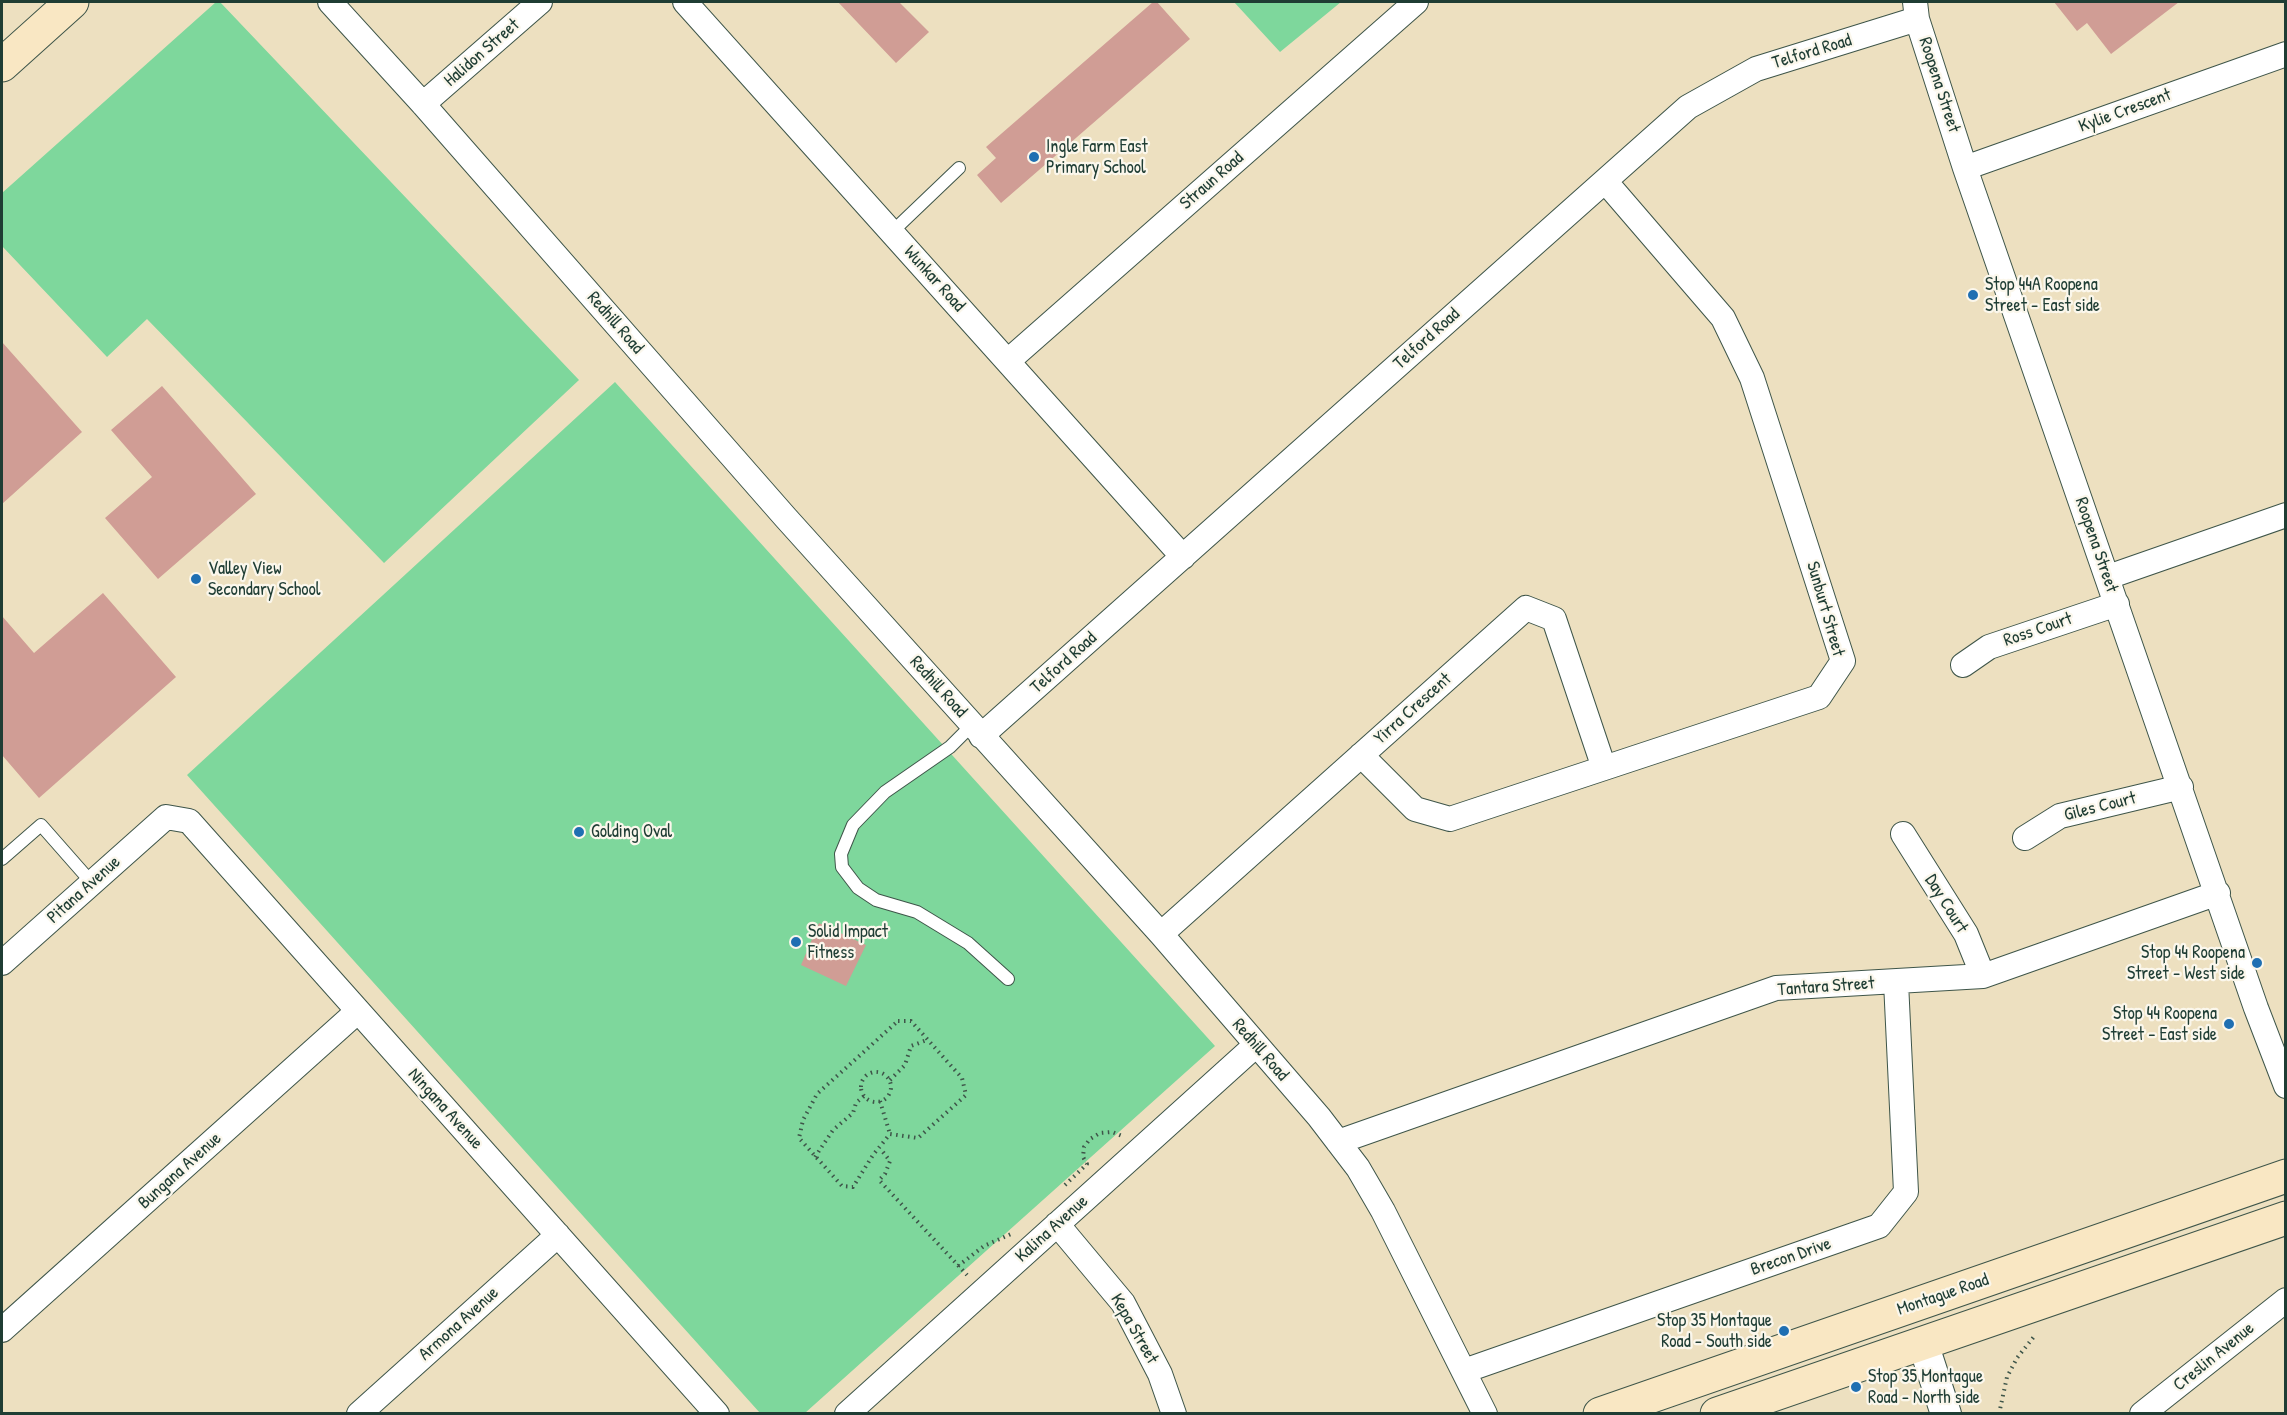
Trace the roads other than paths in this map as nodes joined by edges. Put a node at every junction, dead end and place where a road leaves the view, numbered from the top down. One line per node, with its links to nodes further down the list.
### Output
1 (72, 2): 8 (main road)
2 (330, 2): 9 (street, Redhill Road)
3 (540, 2): 9 (street, Halidon Street)
4 (686, 2): 13 (street, Wunkar Road)
5 (1416, 2): 14 (street, Straun Road)
6 (1916, 10): 11 (street, Roopena Street); 12 (street, Telford Road)
7 (2286, 54): 11 (street, Kylie Crescent)
8 (2, 65)
9 (423, 104): 20 (street, Redhill Road)
10 (959, 168): 13 (lane)
11 (1965, 168): 17 (street, Roopena Street)
12 (1605, 181): 16 (street, Telford Road); 22 (street, Sunburt Street)
13 (892, 232): 14 (street, Wunkar Road)
14 (1008, 361): 16 (street, Wunkar Road)
15 (2286, 515): 17 (street)
16 (1183, 557): 20 (street, Telford Road)
17 (2108, 577): 18 (street, Roopena Street)
18 (2117, 604): 19 (street, Ross Court); 23 (street, Roopena Street)
19 (1963, 665)
20 (976, 730): 30 (street, Redhill Road); 33 (lane)
21 (1361, 755): 22 (street, Sunburt Street); 22 (street, Yirra Crescent); 30 (street, Yirra Crescent)
22 (1605, 768)
23 (2181, 787): 26 (street, Giles Court); 29 (street, Roopena Street)
24 (166, 817): 28 (street, Pitana Avenue); 35 (street, Ningana Avenue)
25 (1903, 834): 32 (street, Day Court)
26 (2025, 838)
27 (2, 859): 28 (lane)
28 (92, 883): 31 (street, Pitana Avenue)
29 (2218, 893): 32 (street, Tantara Street); 37 (street, Roopena Street)
30 (1161, 934): 36 (street, Redhill Road)
31 (2, 963)
32 (1983, 976): 34 (street, Tantara Street)
33 (1008, 979)
34 (1896, 982): 38 (street, Tantara Street); 47 (street, Brecon Drive)
35 (358, 1011): 42 (street, Ningana Avenue); 45 (street, Bungana Avenue)
36 (1256, 1045): 38 (street, Redhill Road); 41 (street, Kalina Avenue)
37 (2286, 1086)
38 (1338, 1142): 47 (street, Redhill Road)
39 (2286, 1176): 44 (main road, Montague Road)
40 (2286, 1218): 46 (main road)
41 (1057, 1224): 51 (street, Kalina Avenue); 52 (street, Kepa Street)
42 (558, 1236): 49 (street, Armona Avenue); 50 (street, Ningana Avenue)
43 (2286, 1300): 48 (street, Creslin Avenue)
44 (1913, 1306): 46 (main road); 54 (main road, Montague Road)
45 (2, 1330)
46 (1923, 1343): 55 (main road); 56 (street)
47 (1464, 1371): 53 (street, Redhill Road)
48 (2146, 1412)
49 (359, 1413)
50 (717, 1413)
51 (847, 1413)
52 (1174, 1413)
53 (1485, 1413)
54 (1600, 1413)
55 (1717, 1413)
56 (1946, 1413)

